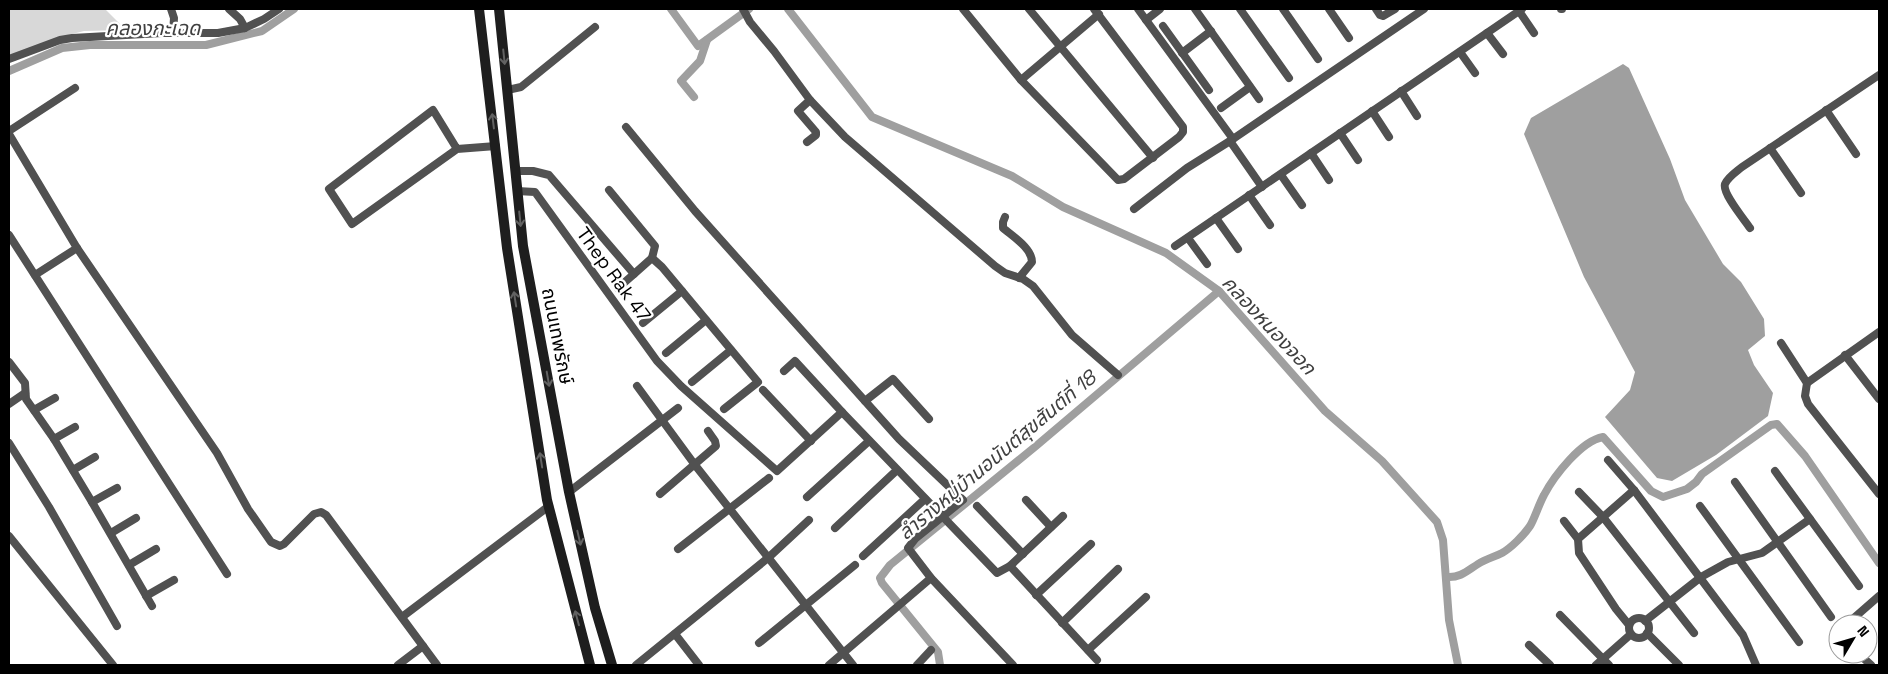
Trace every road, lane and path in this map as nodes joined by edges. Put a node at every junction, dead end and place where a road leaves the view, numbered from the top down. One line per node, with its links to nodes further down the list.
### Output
1 (171, 9): 26 (street)
2 (279, 9): 23 (street)
3 (479, 9): 57 (main road, ถนนเทพรักษ์, one-way to 3)
4 (499, 9): 42 (main road, ถนนเทพรักษ์, one-way to 42)
5 (743, 9): 46 (street)
6 (963, 9): 39 (street)
7 (1029, 9): 30 (street)
8 (1138, 9): 20 (street)
9 (1160, 9): 20 (street)
10 (1195, 9): 25 (street)
11 (1240, 9): 37 (street)
12 (1283, 9): 35 (street)
13 (1329, 9): 29 (street)
14 (1376, 9): 15 (street)
15 (1395, 9)
16 (1424, 9): 55 (street)
17 (1520, 10): 27 (street); 28 (street)
18 (231, 11): 23 (street); 24 (street)
19 (1096, 12): 30 (street); 62 (street)
20 (1146, 20): 55 (street)
21 (1162, 26): 32 (street)
22 (595, 27): 42 (street)
23 (245, 28): 24 (street)
24 (234, 30): 26 (street)
25 (1211, 32): 32 (street); 40 (street)
26 (173, 33): 34 (street)
27 (1487, 33): 31 (street); 33 (street)
28 (1534, 33)
29 (1349, 38)
30 (1059, 46): 39 (street); 62 (street)
31 (1460, 52): 36 (street); 44 (street)
32 (1182, 53): 43 (street)
33 (1503, 54)
34 (9, 59)
35 (1318, 59)
36 (1475, 73)
37 (1290, 78)
38 (1878, 78): 48 (street)
39 (1021, 80): 62 (street)
40 (1250, 87): 45 (street); 47 (street)
41 (75, 88): 52 (street)
42 (507, 90): 64 (main road, ถนนเทพรักษ์)
43 (1209, 90)
44 (1401, 91): 49 (street); 50 (street)
45 (1259, 99)
46 (810, 100): 56 (street); 87 (street)
47 (1221, 108)
48 (1826, 110): 58 (street); 61 (street)
49 (1372, 111): 53 (street); 54 (street)
50 (1417, 116)
51 (626, 127): 107 (street)
52 (9, 132): 81 (street)
53 (1340, 133): 60 (street); 63 (street)
54 (1389, 137)
55 (1231, 140): 67 (street); 73 (street)
56 (807, 142)
57 (496, 146): 59 (street); 139 (main road, ถนนเทพรักษ์, one-way to 57)
58 (1770, 148): 70 (street); 77 (street)
59 (457, 149): 59 (street)
60 (1311, 153): 65 (street); 66 (street)
61 (1856, 154)
62 (1153, 158)
63 (1358, 160)
64 (516, 171): 69 (main road, ถนนเทพรักษ์); 85 (street)
65 (1281, 175): 67 (street); 72 (street)
66 (1329, 180)
67 (1262, 187): 71 (street)
68 (609, 190): 83 (street)
69 (517, 191): 118 (street, Thep Rak 47); 131 (main road, ถนนเทพรักษ์, one-way to 131)
70 (1801, 193)
71 (1250, 195): 75 (street); 76 (street)
72 (1302, 205)
73 (1134, 209)
74 (1005, 217): 87 (street)
75 (1216, 218): 79 (street); 82 (street)
76 (1270, 225)
77 (1750, 228)
78 (9, 234): 86 (street)
79 (1188, 238): 80 (street); 84 (street)
80 (1176, 246)
81 (77, 248): 86 (street); 182 (street)
82 (1238, 249)
83 (652, 258): 85 (street); 89 (street)
84 (1207, 264)
85 (634, 274): 88 (street)
86 (35, 275): 167 (street)
87 (1020, 278): 99 (street)
88 (618, 288)
89 (682, 291): 90 (street); 91 (street)
90 (706, 320): 94 (street); 95 (street)
91 (643, 323)
92 (1879, 332): 96 (street)
93 (1781, 343): 101 (street)
94 (731, 350): 100 (street); 110 (street)
95 (666, 353)
96 (1845, 356): 101 (street); 106 (street)
97 (9, 362): 104 (street)
98 (784, 370): 112 (street)
99 (1118, 375)
100 (692, 382)
101 (1806, 383): 134 (street)
102 (637, 386): 114 (street)
103 (763, 390): 118 (street)
104 (25, 393): 108 (street); 111 (street)
105 (55, 398): 111 (street)
106 (1879, 399)
107 (865, 401): 113 (street); 148 (street)
108 (9, 404)
109 (678, 408): 114 (street)
110 (724, 409)
111 (34, 410): 117 (street)
112 (842, 412): 118 (street); 119 (street)
113 (928, 419)
114 (663, 420): 123 (street); 131 (street)
115 (75, 427): 117 (street)
116 (708, 431): 123 (street)
117 (54, 439): 124 (street)
118 (811, 441)
119 (869, 441): 125 (street); 135 (street)
120 (9, 443): 186 (street)
121 (95, 457): 124 (street)
122 (1608, 460): 130 (street)
123 (695, 465): 133 (street); 142 (street)
124 (73, 470): 138 (street)
125 (897, 470): 136 (street); 151 (street)
126 (1776, 471): 146 (street)
127 (769, 478): 142 (street)
128 (1735, 482): 155 (street)
129 (117, 488): 138 (street)
130 (1634, 490): 144 (street); 168 (street)
131 (569, 492): 204 (main road, ถนนเทพรักษ์, one-way to 204)
132 (1579, 492): 144 (street)
133 (660, 494)
134 (1879, 494)
135 (807, 497)
136 (925, 499): 148 (street); 160 (street)
137 (1026, 500): 150 (street)
138 (92, 502): 152 (street)
139 (549, 506): 182 (street); 203 (main road, ถนนเทพรักษ์, one-way to 139)
140 (977, 506): 159 (street)
141 (1700, 506): 162 (street)
142 (730, 509): 158 (street); 161 (street)
143 (1063, 516): 150 (street)
144 (1603, 517): 154 (street); 176 (street)
145 (136, 518): 152 (street)
146 (1810, 519): 155 (street); 171 (street)
147 (810, 520): 161 (street)
148 (944, 520): 165 (street); 169 (street)
149 (1564, 520): 154 (street)
150 (1052, 527): 159 (street)
151 (835, 528)
152 (110, 533): 163 (street)
153 (9, 536): 200 (street)
154 (1578, 540): 185 (street)
155 (1778, 542): 162 (street); 179 (street)
156 (1091, 544): 172 (street)
157 (156, 549): 163 (street)
158 (678, 549)
159 (1023, 554): 165 (street)
160 (863, 556)
161 (768, 558): 178 (street); 189 (street)
162 (1738, 559): 168 (street); 191 (street)
163 (129, 565): 173 (street)
164 (854, 565): 178 (street)
165 (1010, 566): 172 (street)
166 (1118, 569): 184 (street)
167 (227, 574)
168 (1700, 577): 176 (street); 214 (street)
169 (932, 578): 197 (street); 210 (street)
170 (174, 580): 173 (street)
171 (1859, 586)
172 (1036, 594): 184 (street)
173 (146, 596): 177 (street)
174 (1146, 596): 196 (street)
175 (1879, 596): 180 (street)
176 (1669, 600): 183 (street); 188 (street)
177 (152, 606)
178 (805, 606): 192 (street); 197 (street)
179 (1829, 614)
180 (1858, 614)
181 (1560, 615): 199 (street)
182 (402, 617): 194 (street)
183 (1645, 621): 185 (street); 187 (street)
184 (1062, 623): 196 (street)
185 (1629, 625): 190 (street)
186 (118, 626)
187 (1647, 633): 190 (street); 213 (street)
188 (1694, 633)
189 (675, 634): 205 (street); 206 (street)
190 (1631, 634): 199 (street)
191 (1799, 642)
192 (759, 643)
193 (1529, 645): 211 (street)
194 (423, 646): 201 (street); 202 (street)
195 (931, 650): 209 (street)
196 (1088, 650): 198 (street)
197 (843, 653): 207 (street); 208 (street)
198 (1097, 660)
199 (1599, 662): 212 (street)
200 (113, 665)
201 (398, 665)
202 (437, 665)
203 (590, 665)
204 (612, 665)
205 (636, 665)
206 (699, 665)
207 (829, 665)
208 (852, 665)
209 (917, 665)
210 (1013, 665)
211 (1550, 665)
212 (1609, 665)
213 (1679, 665)
214 (1756, 665)

